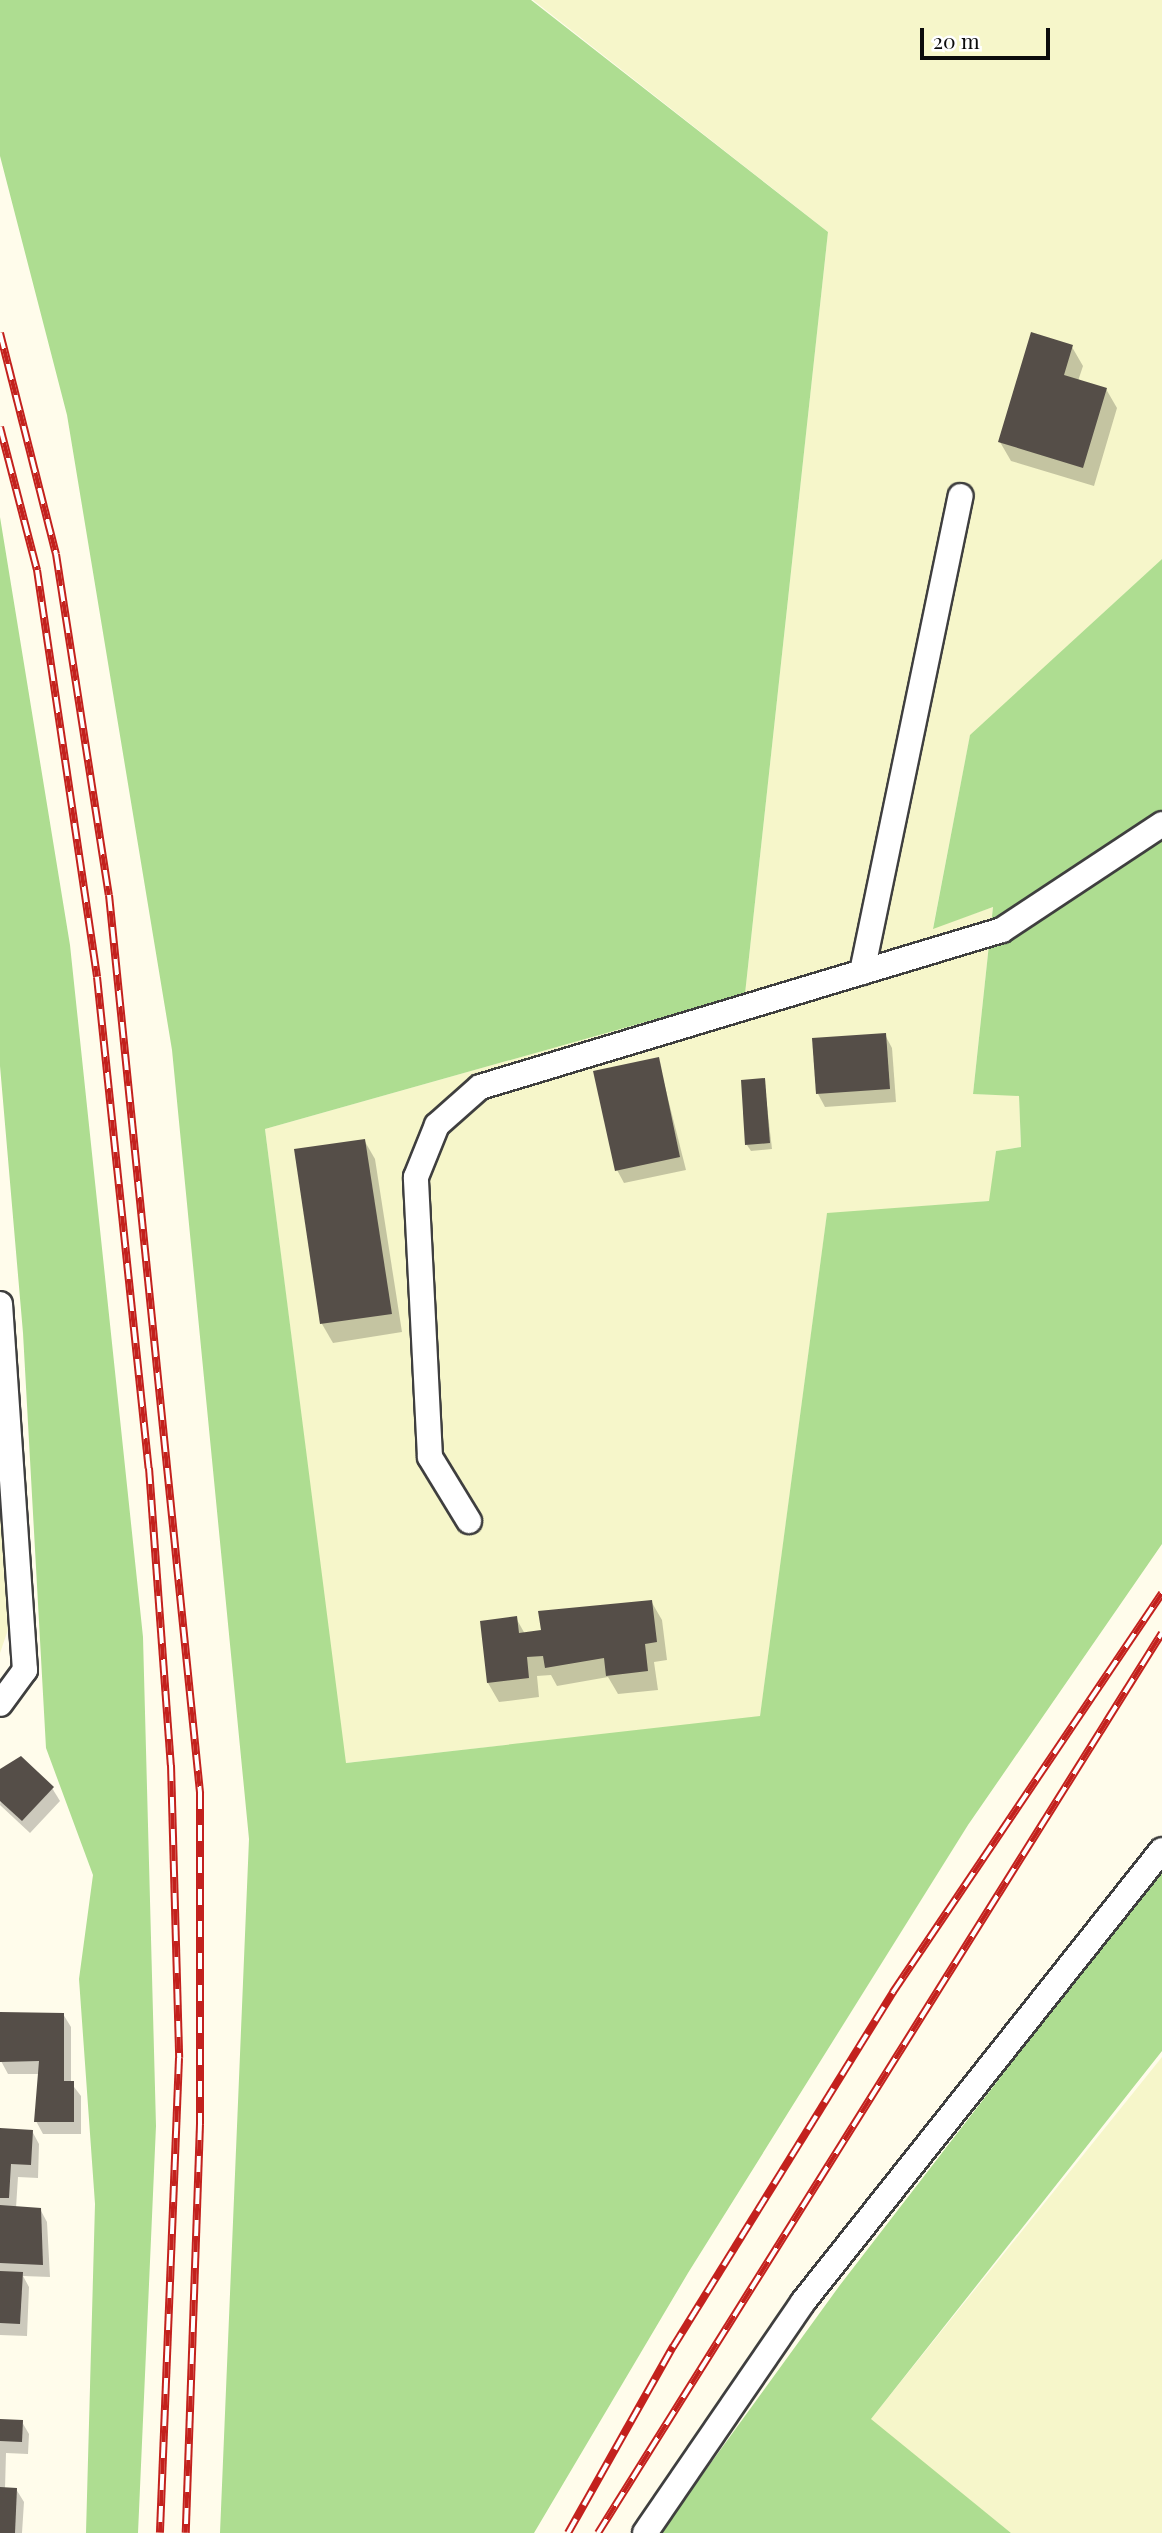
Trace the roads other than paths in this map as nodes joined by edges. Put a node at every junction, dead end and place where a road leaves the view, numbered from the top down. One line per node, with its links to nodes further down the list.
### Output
1 (961, 496): 3 (lane)
2 (1162, 824): 3 (lane)
3 (862, 972): 5 (lane)
4 (0, 1304): 6 (lane)
5 (469, 1521)
6 (0, 1704)
7 (1162, 1850): 8 (lane)
8 (645, 2533)

